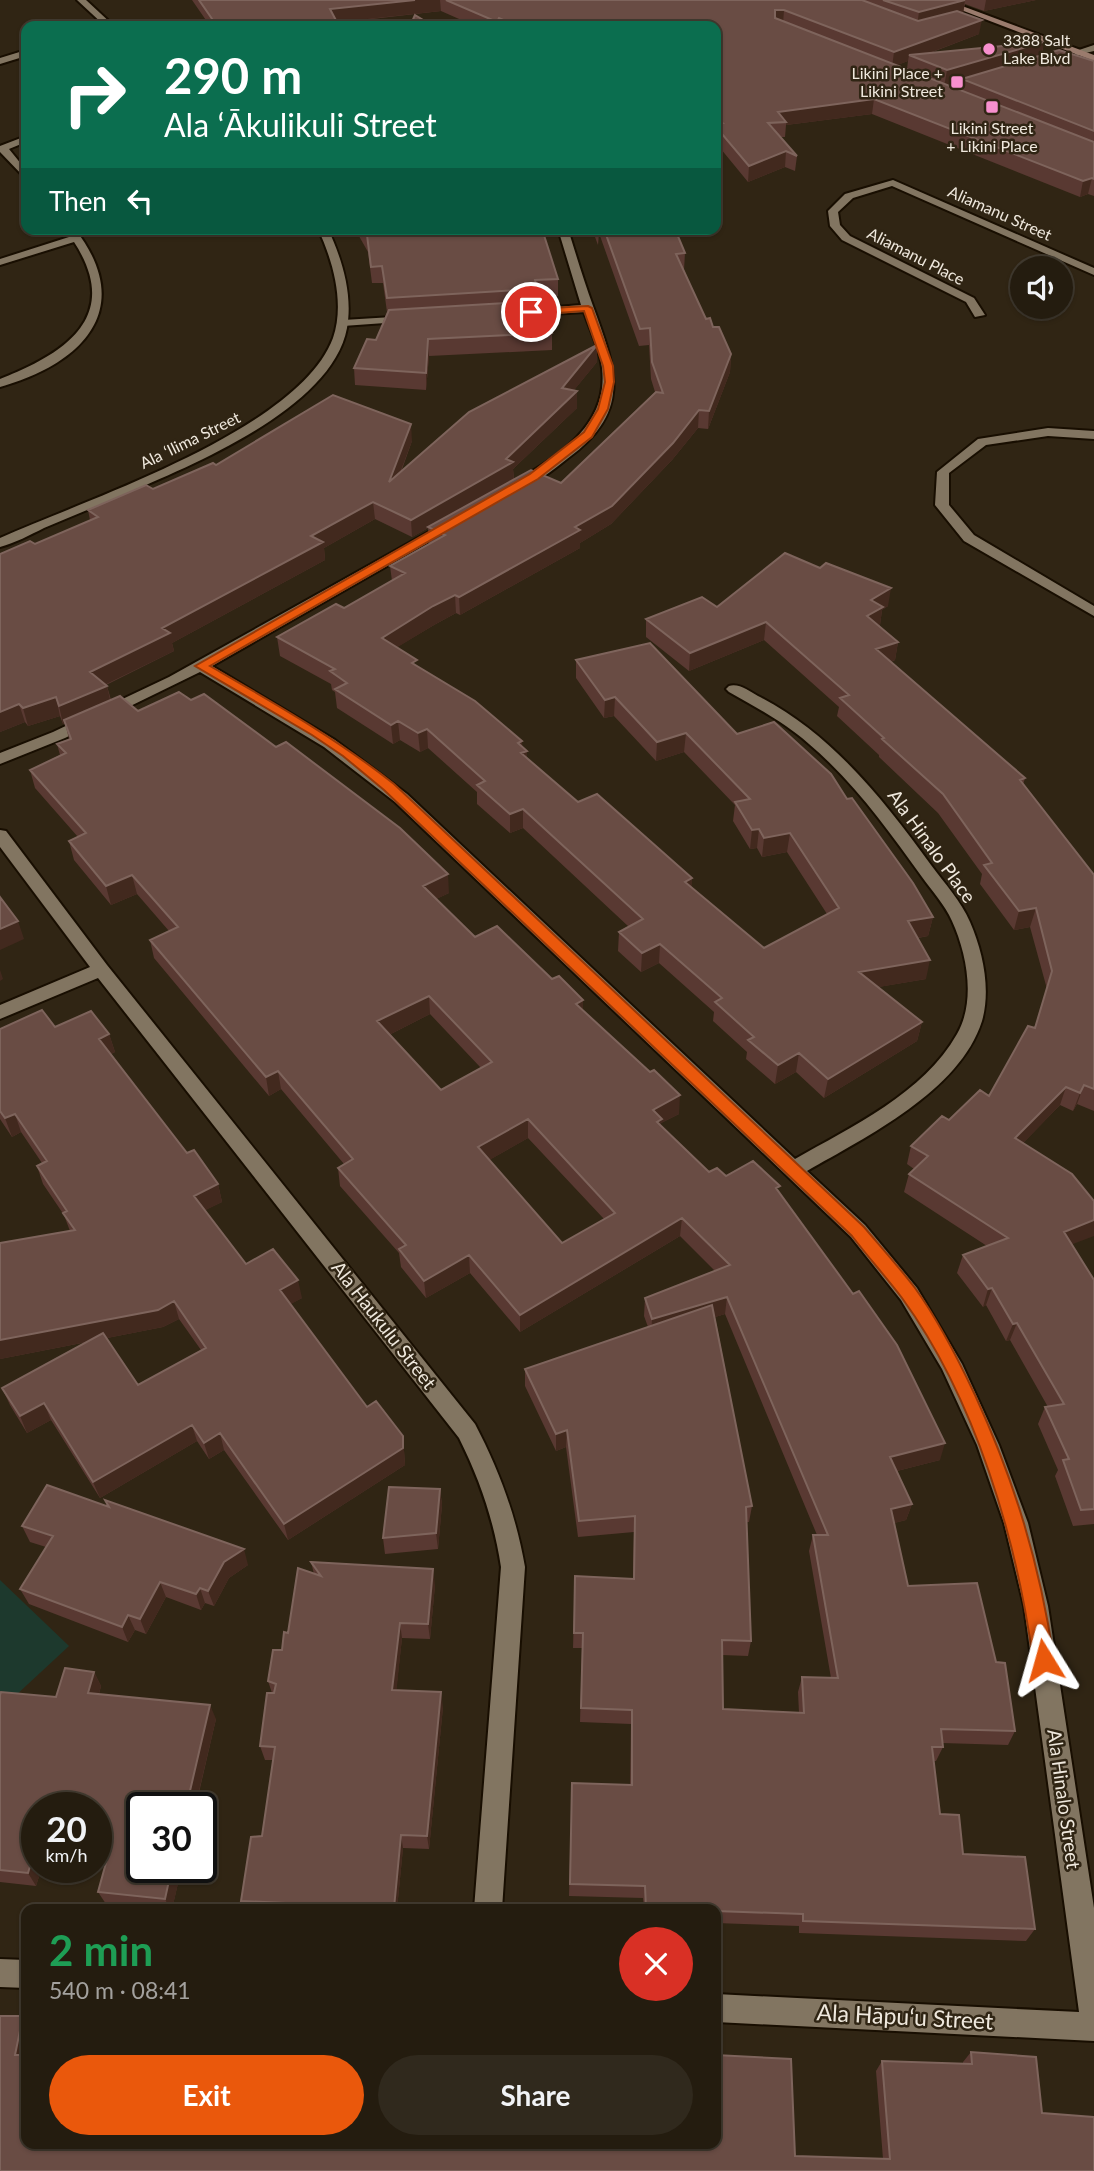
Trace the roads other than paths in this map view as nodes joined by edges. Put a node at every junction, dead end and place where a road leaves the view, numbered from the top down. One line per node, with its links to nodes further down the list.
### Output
1 (80, 0): 3 (street)
2 (939, 0): 5 (main road)
3 (104, 21)
4 (1094, 48): 5 (street)
5 (1077, 52): 7 (street); 8 (main road)
6 (21, 55): 9 (street)
7 (1065, 56)
8 (1094, 58)
9 (0, 61)
10 (21, 141): 11 (street)
11 (2, 148): 12 (street)
12 (21, 170)
13 (893, 183): 19 (street, Aliamanu Street); 22 (street, Aliamanu Place)
14 (69, 235): 18 (street)
15 (73, 235): 25 (street)
16 (325, 235): 24 (street)
17 (565, 235): 20 (street)
18 (0, 262)
19 (1094, 272)
20 (588, 308): 21 (street); 27 (street)
21 (505, 314)
22 (979, 314)
23 (426, 318): 24 (street)
24 (343, 323): 29 (street, Ala ʻIlima Street)
25 (0, 383)
26 (1094, 435): 30 (street)
27 (510, 490)
28 (463, 517): 31 (street)
29 (0, 542)
30 (1094, 612)
31 (201, 666): 33 (street); 37 (street, Ala Hinalo Street)
32 (734, 689): 37 (street, Ala Hinalo Place)
33 (0, 759)
34 (0, 835): 35 (street, Ala Haukulu Street)
35 (101, 968): 36 (street); 38 (street, Ala Haukulu Street)
36 (0, 1012)
37 (793, 1169): 42 (street, Ala Hinalo Street)
38 (488, 1904)
39 (0, 1973): 40 (street)
40 (21, 1974)
41 (721, 2008): 43 (street, Ala Hāpuʻu Street)
42 (1094, 2021)
43 (1094, 2027)

